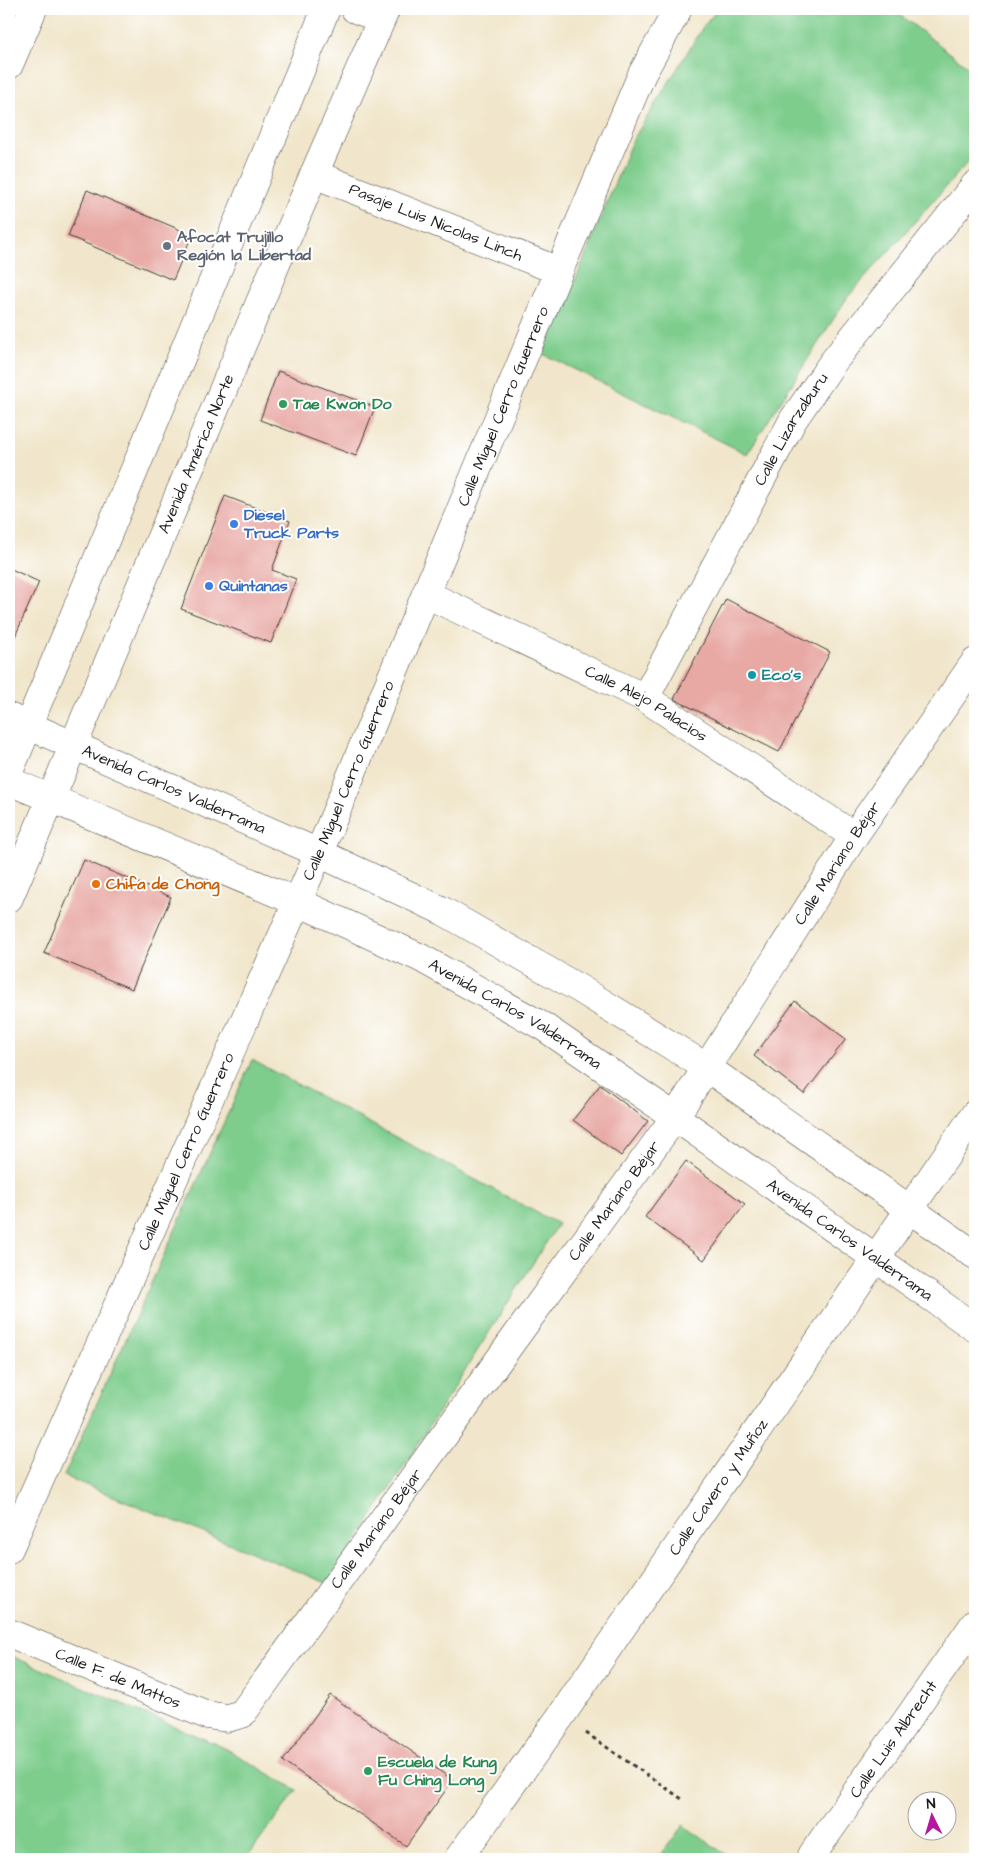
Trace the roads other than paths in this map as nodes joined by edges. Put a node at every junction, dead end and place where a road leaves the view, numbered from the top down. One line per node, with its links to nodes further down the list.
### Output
1 (33, 9): 6 (street)
2 (326, 9): 13 (street)
3 (354, 9): 5 (street)
4 (678, 9): 9 (street, Calle Miguel Cerro Guerrero)
5 (384, 14): 7 (street, Avenida América Norte)
6 (9, 65)
7 (314, 174): 9 (street, Pasaje Luis Nicolas Linch); 14 (street, Avenida América Norte)
8 (975, 185): 12 (street, Calle Lizarzaburu)
9 (559, 271): 10 (street, Calle Miguel Cerro Guerrero)
10 (426, 594): 12 (street, Calle Alejo Palacios); 19 (street, Calle Miguel Cerro Guerrero)
11 (975, 662): 18 (street, Calle Mariano Béjar)
12 (645, 698): 18 (street, Calle Alejo Palacios)
13 (19, 721): 14 (street, Avenida Carlos Valderrama); 15 (street)
14 (73, 744): 17 (street, Avenida América Norte); 19 (street, Avenida Carlos Valderrama)
15 (9, 772)
16 (9, 781): 17 (street, Avenida Carlos Valderrama)
17 (50, 798): 20 (street, Avenida América Norte); 21 (street, Avenida Carlos Valderrama)
18 (854, 836): 22 (street, Calle Mariano Béjar)
19 (319, 854): 21 (street, Calle Miguel Cerro Guerrero); 22 (street, Avenida Carlos Valderrama)
20 (9, 898)
21 (298, 902): 24 (street, Avenida Carlos Valderrama); 29 (street, Calle Miguel Cerro Guerrero)
22 (706, 1067): 24 (street, Calle Mariano Béjar); 25 (street, Avenida Carlos Valderrama)
23 (975, 1114): 25 (street, Calle Cavero y Muñoz)
24 (675, 1117): 27 (street, Avenida Carlos Valderrama); 32 (street, Calle Mariano Béjar)
25 (911, 1209): 26 (street, Avenida Carlos Valderrama); 27 (street, Calle Cavero y Muñoz)
26 (975, 1255)
27 (875, 1258): 28 (street, Avenida Carlos Valderrama); 34 (street, Calle Cavero y Muñoz)
28 (975, 1328)
29 (9, 1549)
30 (975, 1624): 33 (street, Calle Luis Albrecht)
31 (9, 1633): 32 (street, Calle F. de Mattos)
32 (227, 1718)
33 (814, 1857)
34 (458, 1859)

